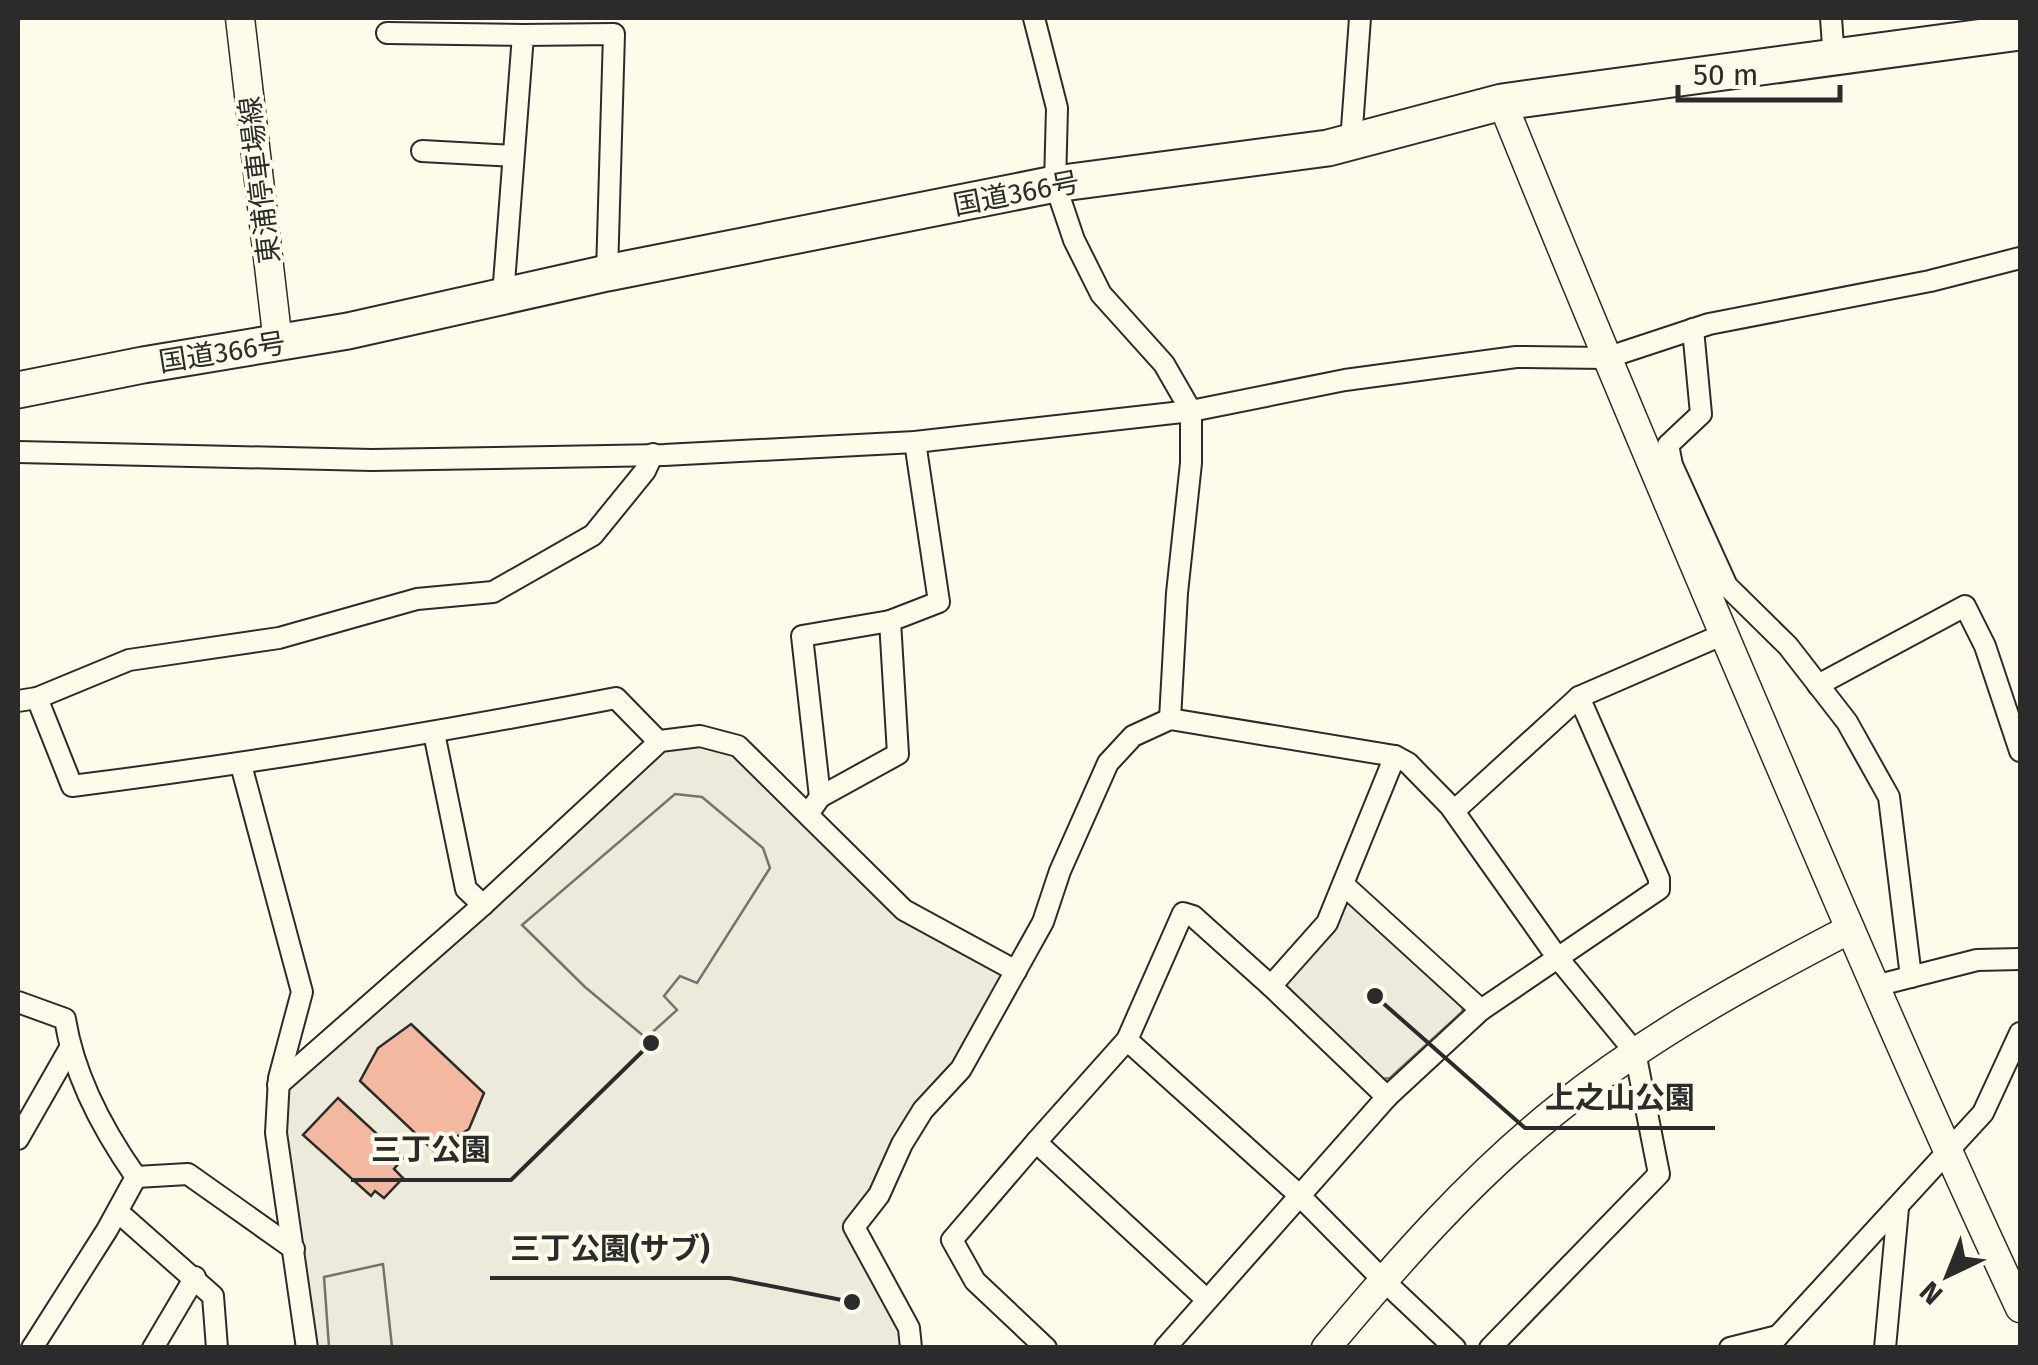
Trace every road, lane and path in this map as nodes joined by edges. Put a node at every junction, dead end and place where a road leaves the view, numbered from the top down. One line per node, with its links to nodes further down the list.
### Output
1 (240, 18): 18 (street, 東浦停車場線)
2 (1034, 18): 13 (street)
3 (1360, 18): 10 (street)
4 (1831, 18): 8 (street)
5 (2020, 32): 8 (highway, 国道366号)
6 (387, 33): 7 (street)
7 (523, 35): 12 (street); 15 (street)
8 (1834, 60): 9 (highway, 国道366号)
9 (1502, 102): 10 (highway, 国道366号); 19 (street)
10 (1352, 142): 13 (highway, 国道366号)
11 (422, 151): 12 (street)
12 (513, 156): 16 (street)
13 (1055, 184): 15 (highway, 国道366号); 21 (street)
14 (2020, 258): 17 (street)
15 (607, 272): 16 (highway, 国道366号)
16 (502, 296): 18 (highway, 国道366号)
17 (1693, 329): 19 (street); 27 (street)
18 (278, 343): 20 (highway, 国道366号)
19 (1606, 358): 21 (street); 26 (street)
20 (18, 390)
21 (1191, 410): 22 (street); 30 (street)
22 (915, 442): 24 (street); 25 (street)
23 (18, 452): 24 (street)
24 (653, 454): 29 (street)
25 (890, 621): 36 (street); 36 (street)
26 (1724, 634): 28 (street); 40 (street)
27 (1818, 684): 33 (street); 44 (street)
28 (1579, 697): 37 (street); 41 (street)
29 (27, 699): 35 (street)
30 (1170, 719): 34 (street); 43 (street)
31 (434, 733): 32 (street); 35 (street); 39 (street)
32 (659, 742): 36 (street); 39 (street)
33 (2020, 750)
34 (1394, 756): 37 (street); 38 (street)
35 (241, 764): 54 (street)
36 (814, 806): 43 (street)
37 (1454, 811): 41 (street)
38 (1344, 886): 45 (street); 48 (street)
39 (482, 905): 54 (street)
40 (1850, 930): 46 (street); 52 (street)
41 (1557, 957): 48 (street); 52 (street)
42 (2020, 959): 44 (street)
43 (1016, 971): 73 (street)
44 (1911, 977): 46 (street)
45 (1271, 986): 50 (street); 55 (street)
46 (1875, 986): 58 (street)
47 (18, 1002): 51 (street)
48 (1481, 1010): 55 (street)
49 (2020, 1033): 53 (street)
50 (1127, 1040): 57 (street); 60 (street)
51 (70, 1048): 56 (street); 59 (street)
52 (1635, 1052): 65 (street); 78 (street)
53 (2010, 1075): 58 (street)
54 (278, 1085): 63 (street)
55 (1387, 1096): 60 (street)
56 (18, 1138)
57 (1036, 1142): 66 (street); 74 (street)
58 (1948, 1152): 61 (street); 67 (street)
59 (136, 1177): 62 (street); 63 (street)
60 (1298, 1194): 65 (street); 66 (street)
61 (1898, 1208): 68 (street); 80 (street)
62 (118, 1212): 64 (street); 69 (street)
63 (294, 1248): 72 (street)
64 (195, 1278): 70 (street); 71 (street)
65 (1382, 1280): 76 (street); 77 (street)
66 (1206, 1299): 75 (street)
67 (2020, 1308)
68 (1773, 1342): 79 (street)
69 (32, 1348)
70 (153, 1348)
71 (217, 1348)
72 (307, 1348)
73 (911, 1348)
74 (1046, 1348)
75 (1164, 1348)
76 (1326, 1348)
77 (1456, 1348)
78 (1490, 1348)
79 (1730, 1348)
80 (1885, 1348)

